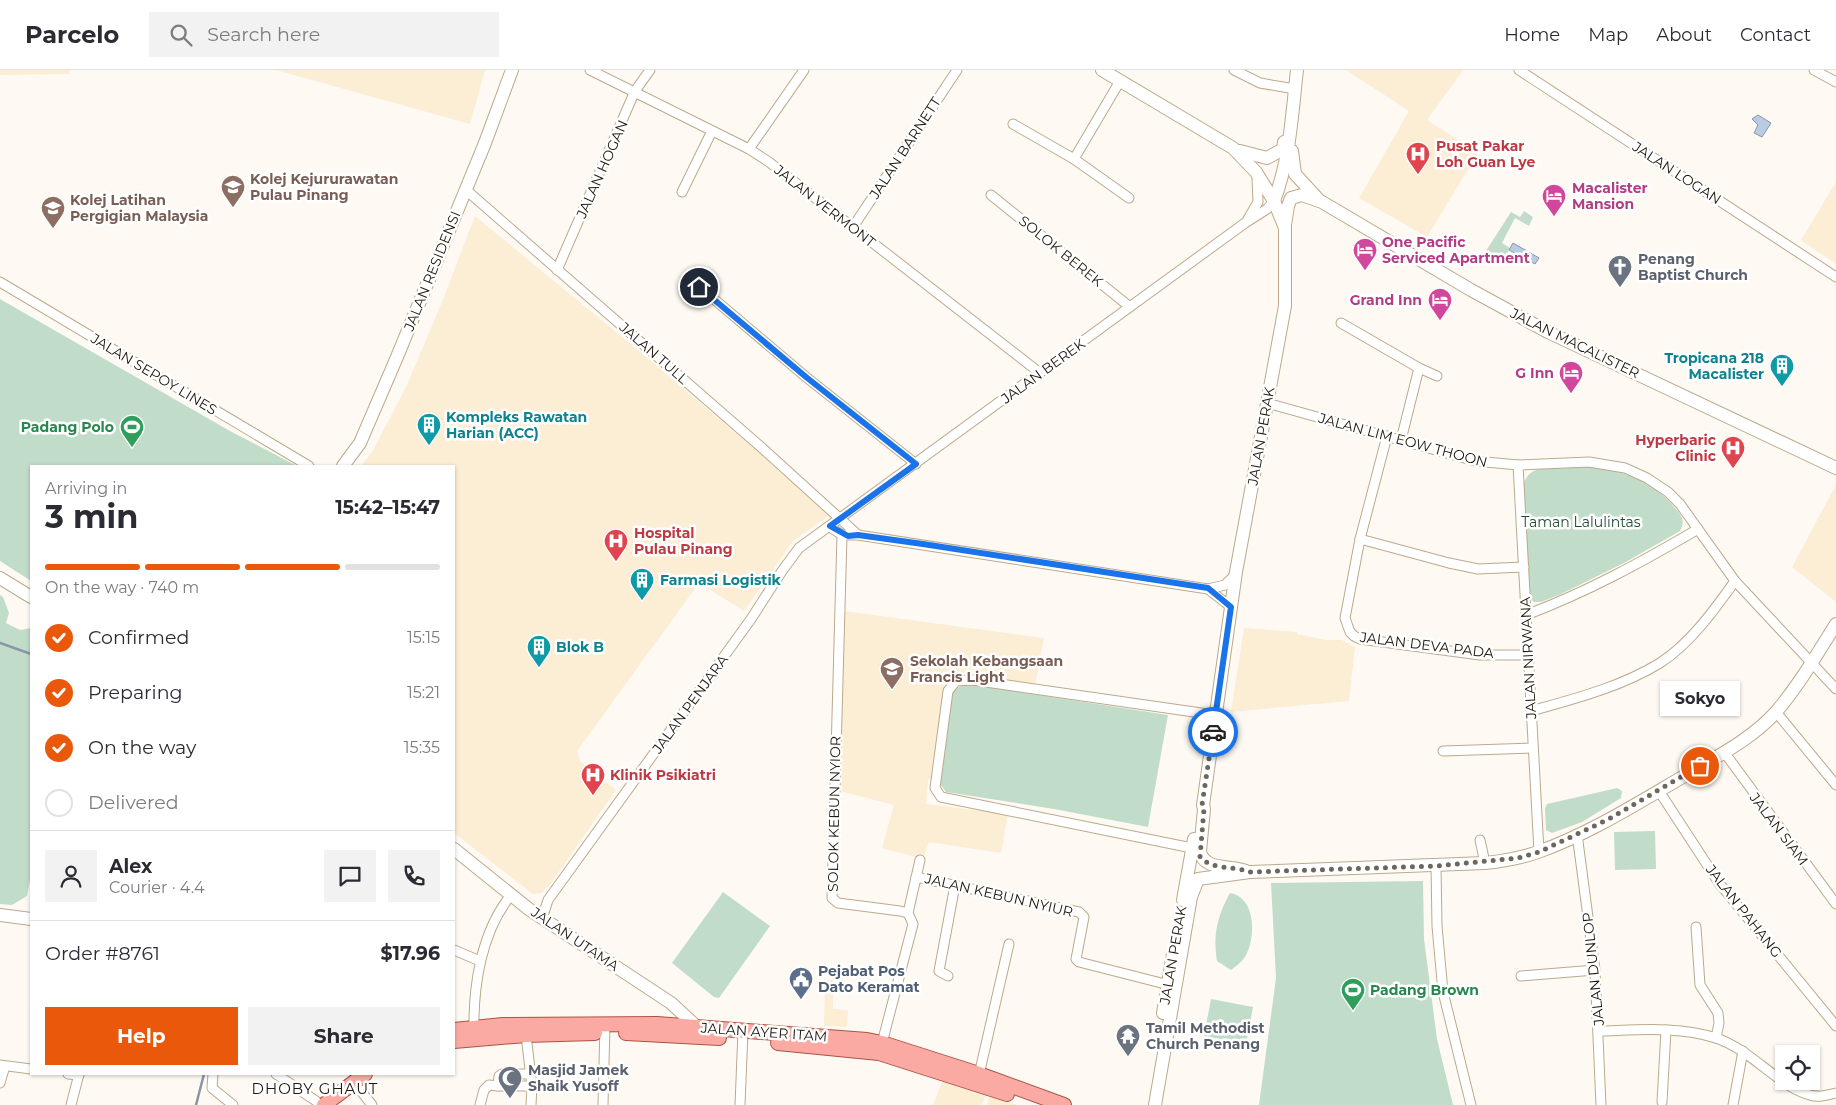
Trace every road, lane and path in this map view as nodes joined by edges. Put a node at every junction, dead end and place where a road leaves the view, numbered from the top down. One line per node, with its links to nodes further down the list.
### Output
1 (512, 70): 22 (main road, JALAN RESIDENSI)
2 (590, 70): 14 (street, JALAN VERMONT)
3 (650, 70): 14 (street, JALAN HOGAN)
4 (804, 70): 19 (street)
5 (957, 70): 29 (street, JALAN BARNETT)
6 (1102, 70): 11 (main road)
7 (1234, 70): 13 (street)
8 (1297, 70): 13 (main road)
9 (1519, 70): 32 (street, JALAN LOGAN)
10 (1814, 70): 12 (street)
11 (1120, 81): 18 (main road); 20 (street)
12 (1836, 82)
13 (1295, 89): 17 (main road); 18 (main road)
14 (635, 91): 16 (street, JALAN VERMONT); 31 (street, JALAN HOGAN)
15 (1013, 124): 20 (street)
16 (712, 130): 19 (street, JALAN VERMONT); 23 (street)
17 (1290, 130): 26 (main road); 27 (main road)
18 (1233, 148): 21 (main road)
19 (748, 149): 29 (street, JALAN VERMONT)
20 (1074, 159): 25 (street)
21 (1256, 172): 26 (main road); 28 (street, JALAN BEREK)
22 (465, 189): 31 (street, JALAN TULL); 45 (main road, JALAN RESIDENSI)
23 (682, 192)
24 (991, 195): 35 (street, SOLOK BEREK)
25 (1129, 198)
26 (1274, 201): 28 (street, JALAN BEREK); 30 (main road, JALAN PERAK)
27 (1322, 202): 30 (main road); 47 (main road, JALAN MACALISTER)
28 (1244, 223): 35 (street, JALAN BEREK)
29 (854, 227): 38 (street, JALAN VERMONT)
30 (1284, 228): 40 (main road, JALAN PERAK)
31 (557, 270): 48 (street, JALAN TULL)
32 (1836, 276)
33 (690, 278): 43 (street)
34 (0, 282): 44 (street, JALAN SEPOY LINES)
35 (1130, 307): 38 (street, JALAN BEREK)
36 (1341, 323): 37 (street)
37 (1419, 368): 39 (street); 42 (street)
38 (1040, 373): 43 (street, JALAN BEREK)
39 (1436, 376)
40 (1267, 403): 41 (street, JALAN LIM EOW THOON); 55 (main road, JALAN PERAK)
41 (1387, 436): 42 (street, JALAN LIM EOW THOON); 53 (street, JALAN DEVA PADA)
42 (1401, 440): 46 (street, JALAN LIM EOW THOON)
43 (916, 464): 48 (street, JALAN BEREK)
44 (307, 465)
45 (344, 465)
46 (1518, 465): 50 (street, JALAN LIM EOW THOON); 54 (street, JALAN NIRWANA)
47 (1836, 468)
48 (841, 519): 49 (street, JALAN PENJARA); 52 (street, JALAN TULL)
49 (830, 526): 51 (street); 87 (street, JALAN PENJARA)
50 (1698, 529): 57 (street, JALAN LIM EOW THOON); 61 (street)
51 (842, 535): 52 (street); 90 (street, SOLOK KEBUN NYIOR)
52 (858, 535): 58 (street)
53 (1360, 539): 54 (street); 63 (street, JALAN DEVA PADA)
54 (1524, 568): 61 (street, JALAN NIRWANA)
55 (1236, 572): 58 (street); 60 (main road, JALAN PERAK)
56 (0, 578): 59 (main road)
57 (1735, 581): 64 (street, JALAN LIM EOW THOON); 66 (street)
58 (1208, 588): 60 (street)
59 (30, 596)
60 (1231, 607): 68 (main road, JALAN PERAK)
61 (1526, 615): 63 (street, JALAN NIRWANA)
62 (1836, 624): 64 (main road)
63 (1528, 655): 66 (street, JALAN NIRWANA)
64 (1812, 663): 65 (street, JALAN LIM EOW THOON); 67 (main road)
65 (1836, 689)
66 (1531, 711): 69 (street, JALAN NIRWANA)
67 (1776, 712): 71 (main road); 72 (street)
68 (1216, 715): 74 (main road, JALAN PERAK); 77 (street)
69 (1533, 748): 70 (street); 79 (street, JALAN NIRWANA)
70 (1443, 751)
71 (1724, 752): 73 (main road); 88 (street, JALAN SIAM)
72 (1836, 786)
73 (1659, 791): 75 (main road); 102 (street, JALAN PAHANG)
74 (1202, 805): 77 (main road, JALAN PERAK); 83 (main road, JALAN PERAK)
75 (1577, 834): 79 (main road); 98 (street, JALAN DUNLOP)
76 (1480, 840): 81 (street)
77 (1192, 848): 101 (main road, JALAN PERAK)
78 (455, 850): 86 (main road, JALAN UTAMA)
79 (1539, 852): 81 (main road)
80 (920, 860): 84 (street)
81 (1486, 863): 82 (main road)
82 (1436, 866): 83 (main road); 140 (street)
83 (1250, 872): 101 (main road, JALAN PERAK)
84 (916, 877): 85 (street, JALAN KEBUN NYIUR); 90 (street)
85 (955, 885): 99 (street); 101 (street, JALAN KEBUN NYIUR)
86 (510, 895): 89 (main road, JALAN UTAMA); 97 (street)
87 (548, 900): 89 (street, JALAN PENJARA); 93 (street, JALAN PENJARA)
88 (1836, 904)
89 (530, 910): 93 (main road, JALAN UTAMA)
90 (908, 913): 113 (street)
91 (0, 915): 92 (main road)
92 (30, 919)
93 (542, 919): 103 (main road, JALAN UTAMA)
94 (1697, 931): 111 (street)
95 (1008, 944): 122 (street)
96 (455, 950): 97 (street)
97 (480, 961): 108 (street)
98 (1595, 970): 100 (street); 107 (street, JALAN DUNLOP)
99 (948, 976)
100 (1521, 976)
101 (1174, 983): 138 (main road, JALAN PERAK); 139 (main road, JALAN PERAK)
102 (1836, 1026)
103 (697, 1027): 104 (main road, JALAN AYER ITAM); 110 (main road, JALAN AYER ITAM)
104 (605, 1028): 108 (main road, JALAN AYER ITAM); 109 (main road, JALAN AYER ITAM); 110 (main road, JALAN AYER ITAM); 134 (street)
105 (455, 1030): 108 (main road, JALAN AYER ITAM)
106 (1666, 1030): 107 (street); 111 (street); 127 (street)
107 (1599, 1031): 141 (street, JALAN DUNLOP)
108 (474, 1033): 109 (main road, JALAN AYER ITAM); 112 (main road, JALAN AYER ITAM)
109 (526, 1035): 117 (street)
110 (743, 1035): 113 (main road, JALAN AYER ITAM); 135 (street)
111 (1716, 1038): 114 (street)
112 (455, 1041)
113 (881, 1048): 122 (main road, JALAN AYER ITAM)
114 (1743, 1051): 126 (street); 142 (street)
115 (2, 1065): 116 (street); 123 (street)
116 (30, 1069)
117 (531, 1074): 124 (street); 125 (street)
118 (79, 1075): 129 (street)
119 (213, 1075): 130 (street)
120 (277, 1075): 128 (street)
121 (356, 1076): 128 (main road); 131 (street)
122 (978, 1079): 136 (main road, JALAN AYER ITAM); 137 (main road, JALAN AYER ITAM)
123 (0, 1083)
124 (498, 1086): 125 (street); 132 (street)
125 (532, 1086): 133 (street)
126 (1836, 1094)
127 (1662, 1102)
128 (317, 1104)
129 (71, 1105)
130 (233, 1105)
131 (372, 1105)
132 (480, 1105)
133 (531, 1105)
134 (603, 1105)
135 (740, 1105)
136 (1036, 1105)
137 (1064, 1105)
138 (1146, 1105)
139 (1154, 1105)
140 (1470, 1105)
141 (1601, 1105)
142 (1733, 1105)

